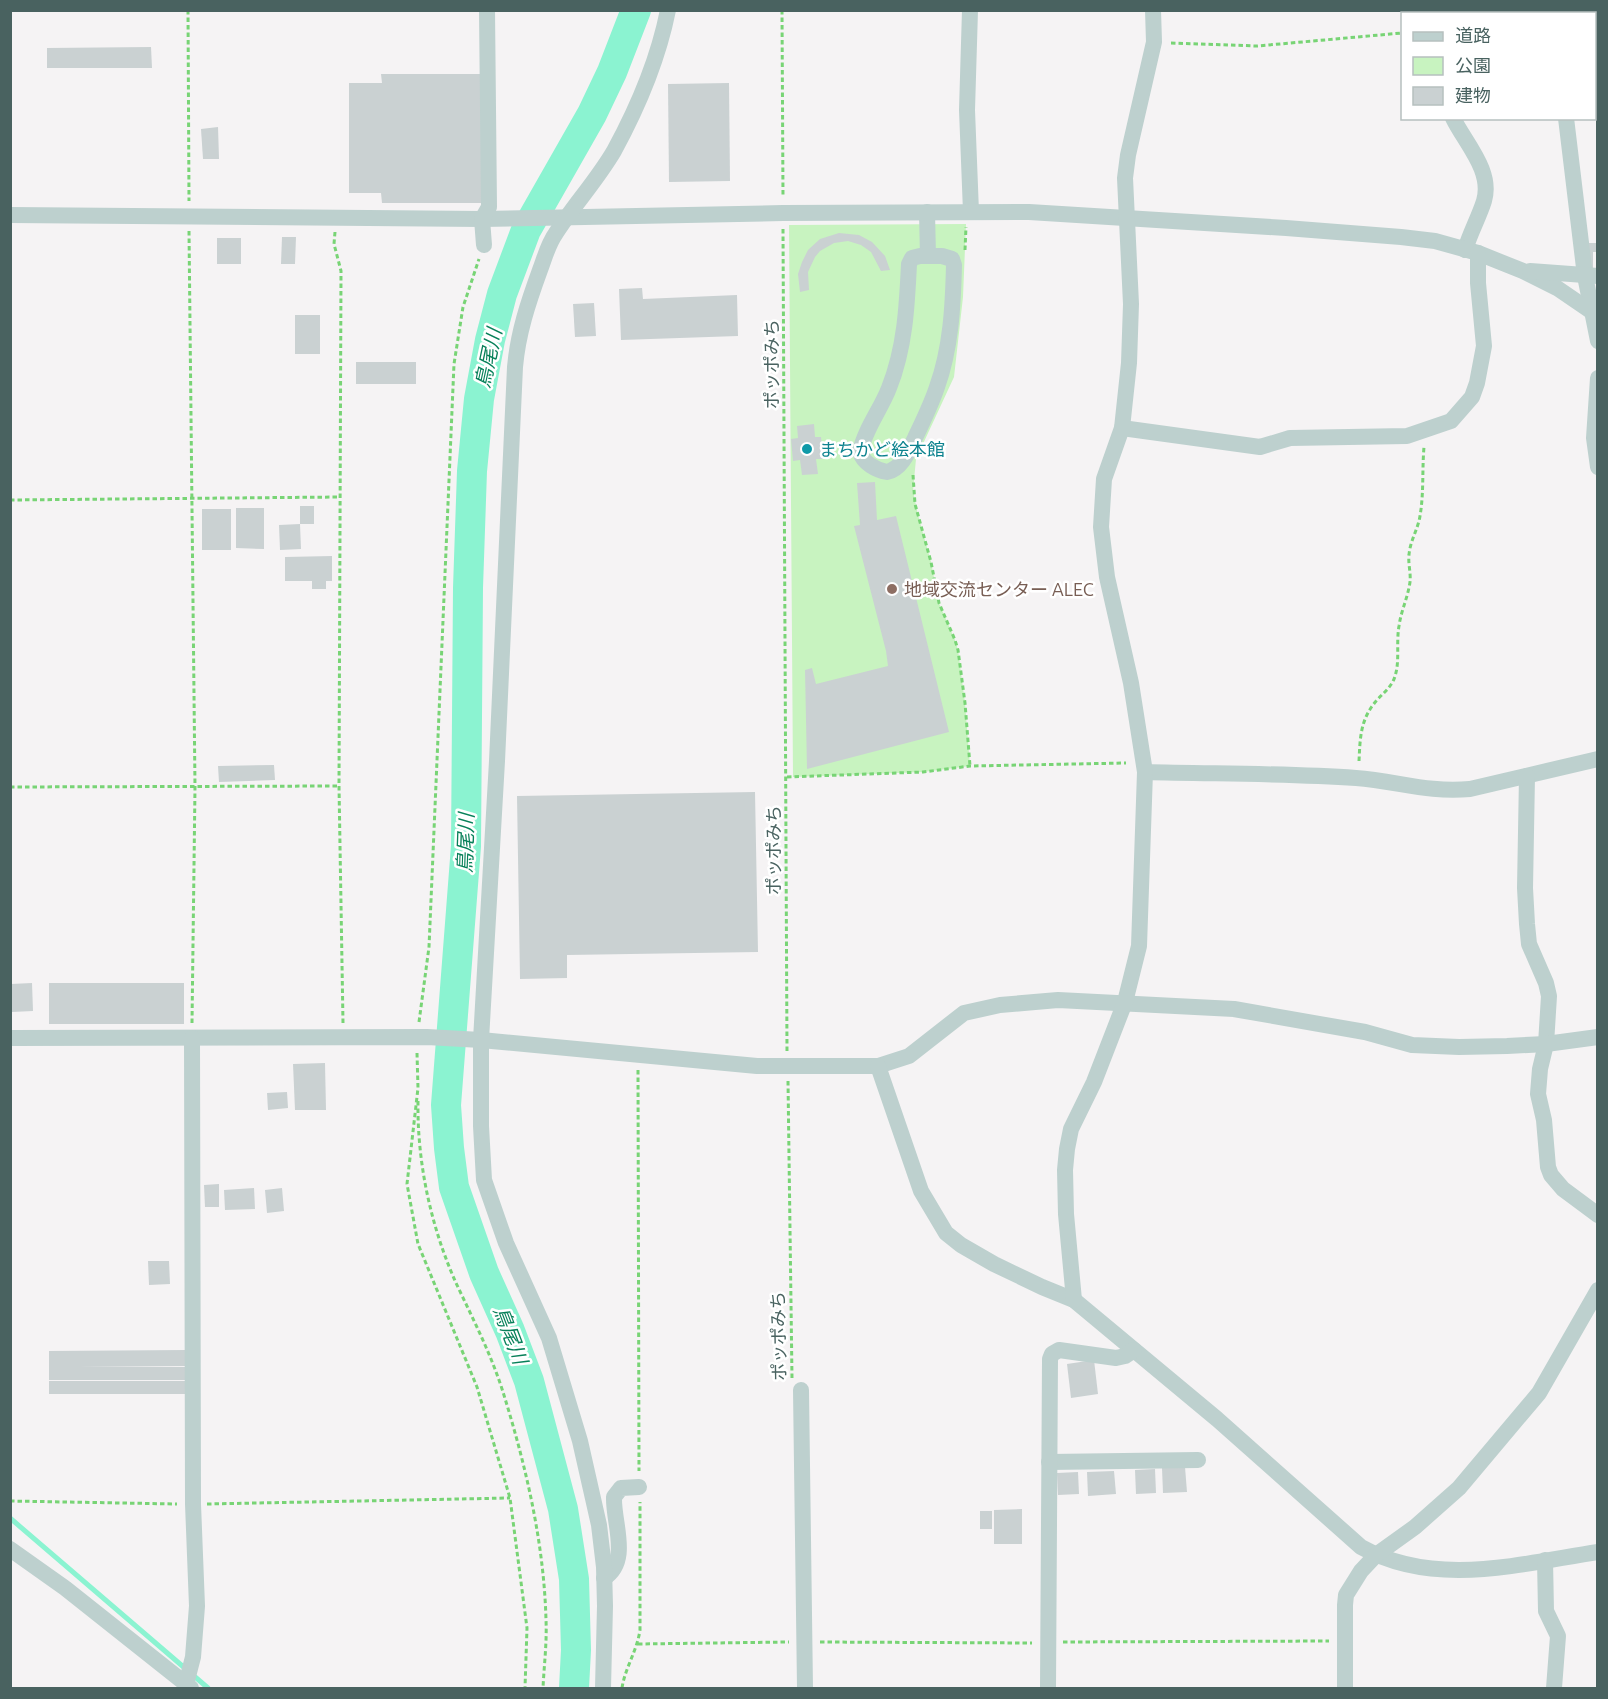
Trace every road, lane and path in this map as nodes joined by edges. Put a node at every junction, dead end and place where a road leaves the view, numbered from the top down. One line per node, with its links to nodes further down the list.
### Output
1 (188, 10): 15 (path)
2 (487, 10): 18 (street)
3 (668, 10): 16 (street)
4 (782, 10): 13 (path, ポッポみち)
5 (970, 10): 12 (street)
6 (1153, 10): 8 (street)
7 (1401, 33): 8 (path)
8 (1154, 42): 19 (street)
9 (1454, 120): 21 (street)
10 (1566, 120): 25 (street)
11 (927, 212): 12 (street); 13 (street); 23 (street)
12 (969, 212): 19 (street); 22 (path)
13 (783, 213): 16 (street); 40 (path, ポッポみち)
14 (10, 215): 15 (street)
15 (189, 215): 17 (street); 34 (path)
16 (567, 216): 18 (street); 51 (street)
17 (335, 218): 18 (street); 33 (path)
18 (489, 218): 20 (street)
19 (1126, 218): 21 (street); 29 (street)
20 (484, 245): 47 (path)
21 (1472, 252): 24 (street); 30 (street)
22 (965, 255)
23 (928, 256): 23 (street)
24 (1523, 271): 25 (street); 26 (street)
25 (1591, 276): 26 (street)
26 (1594, 313): 27 (street)
27 (1598, 341)
28 (1598, 378): 32 (street)
29 (1122, 428): 30 (street); 38 (street)
30 (1425, 431): 41 (path)
31 (914, 467): 37 (path)
32 (1598, 467)
33 (340, 497): 34 (path); 42 (path)
34 (191, 498): 35 (path); 44 (path)
35 (10, 500)
36 (1598, 759): 39 (street)
37 (970, 766): 38 (path); 40 (path)
38 (1144, 767): 41 (street); 45 (street)
39 (1527, 776): 41 (street); 52 (street)
40 (787, 777): 54 (path, ポッポみち)
41 (1358, 778)
42 (339, 786): 44 (path); 46 (path)
43 (10, 787): 44 (path)
44 (195, 787): 50 (path)
45 (1125, 1002): 52 (street); 55 (street); 59 (street)
46 (343, 1037): 47 (street); 50 (street)
47 (422, 1037): 51 (street); 56 (path)
48 (1598, 1037): 52 (street)
49 (10, 1038): 50 (street)
50 (192, 1038): 67 (street)
51 (477, 1040): 53 (street); 72 (street)
52 (1546, 1044): 57 (street)
53 (638, 1054): 54 (street); 64 (path)
54 (788, 1066): 55 (street); 61 (path, ポッポみち)
55 (878, 1066): 59 (street)
56 (418, 1088): 65 (path); 79 (path)
57 (1598, 1215)
58 (1598, 1290): 70 (street)
59 (1074, 1300): 60 (street)
60 (1134, 1350): 63 (street); 70 (street)
61 (797, 1387): 74 (street)
62 (1198, 1460): 63 (street)
63 (1049, 1462): 75 (street)
64 (639, 1488): 72 (street); 76 (path)
65 (510, 1498): 67 (path); 78 (path)
66 (10, 1501): 67 (path)
67 (193, 1504): 77 (street)
68 (10, 1549): 77 (street)
69 (1598, 1552): 71 (street)
70 (1376, 1555): 71 (street); 73 (street)
71 (1545, 1560): 85 (street)
72 (604, 1578): 80 (street)
73 (1345, 1641): 75 (path); 84 (street)
74 (804, 1642): 75 (path); 76 (path); 82 (street)
75 (1048, 1642): 83 (street)
76 (638, 1644): 81 (path)
77 (187, 1687)
78 (525, 1689)
79 (543, 1689)
80 (603, 1689)
81 (622, 1689)
82 (805, 1689)
83 (1048, 1689)
84 (1345, 1689)
85 (1554, 1689)

